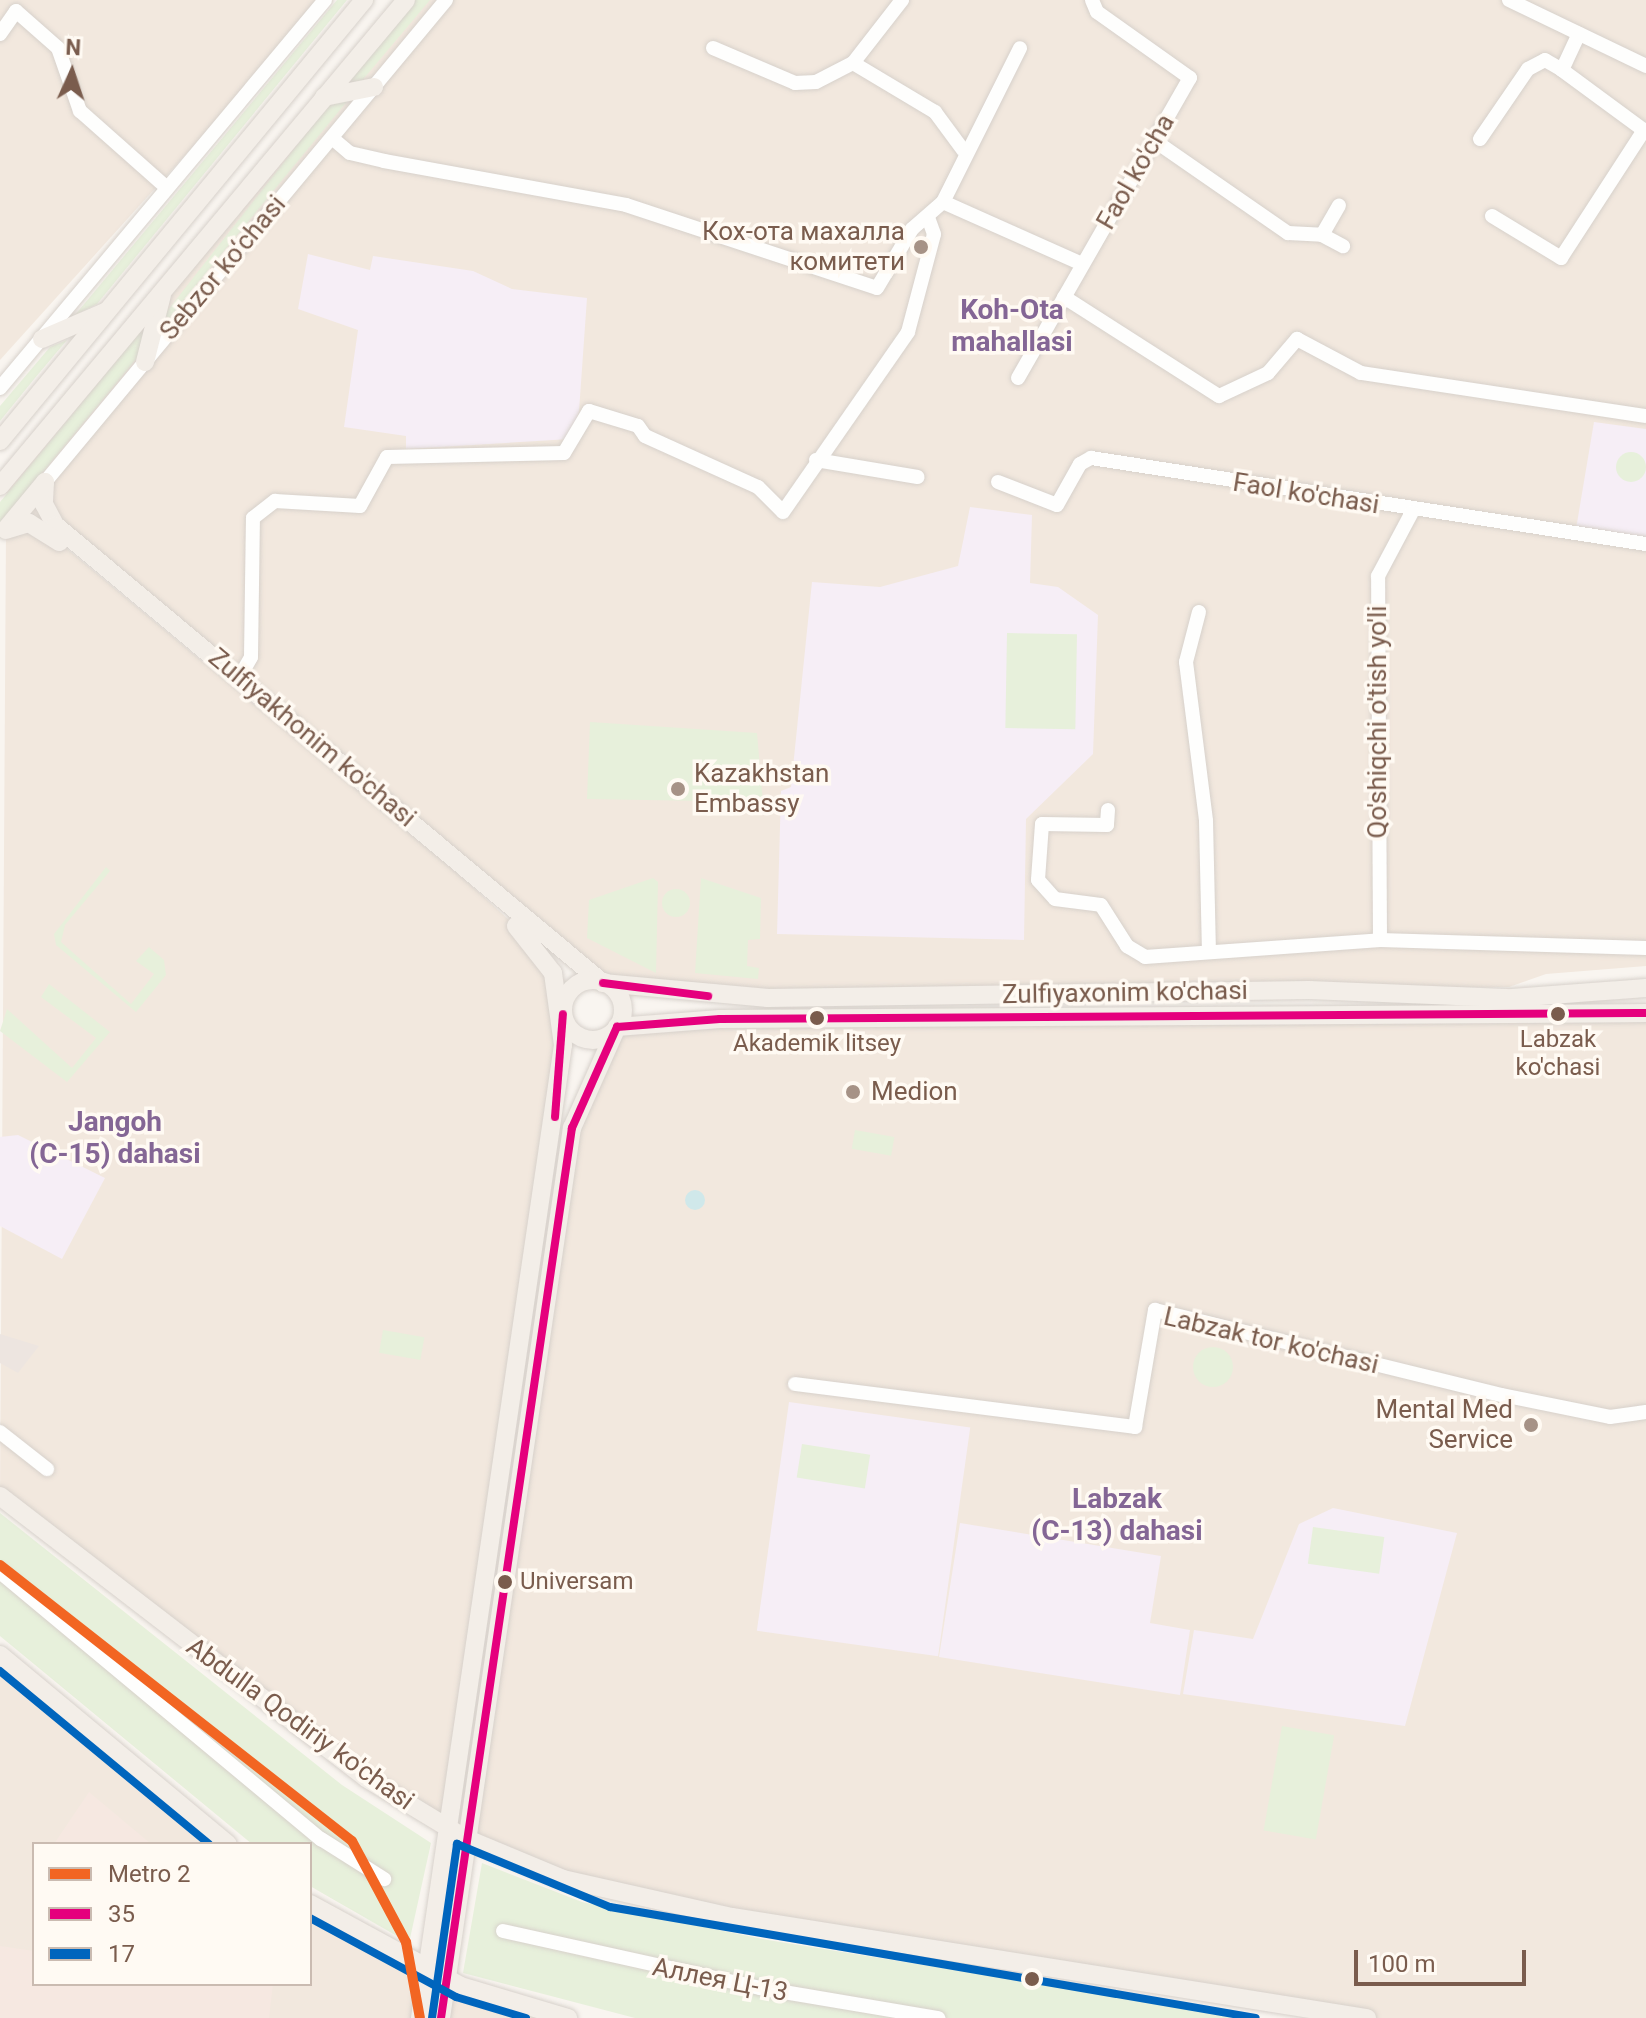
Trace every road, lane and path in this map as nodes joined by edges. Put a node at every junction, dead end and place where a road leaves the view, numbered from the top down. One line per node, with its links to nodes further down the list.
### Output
1 (325, 0): 22 (street)
2 (364, 0): 23 (main road)
3 (406, 0): 16 (main road, Sebzor ko‘chasi)
4 (446, 0): 15 (street, Sebzor ko‘chasi)
5 (902, 0): 12 (street)
6 (1092, 0): 20 (street, Faol ko'cha)
7 (1509, 0): 9 (street)
8 (0, 34): 22 (street)
9 (1579, 34): 13 (street); 14 (street)
10 (713, 48): 12 (street)
11 (1020, 48): 21 (street)
12 (853, 63): 21 (street)
13 (1646, 66)
14 (1562, 70): 17 (street); 19 (street)
15 (374, 87): 16 (main road); 18 (street, Sebzor ko‘chasi)
16 (324, 97): 26 (main road, Sebzor ko‘chasi)
17 (1645, 131): 27 (street)
18 (332, 138): 28 (street); 36 (street, Sebzor ko‘chasi)
19 (1480, 139)
20 (1155, 141): 29 (street); 31 (street, Faol ko'cha)
21 (963, 150): 24 (street)
22 (167, 188): 35 (street)
23 (208, 188): 26 (main road); 34 (main road)
24 (943, 202): 28 (street); 31 (street)
25 (1339, 206): 29 (street)
26 (232, 207): 32 (main road, Sebzor ko‘chasi)
27 (1492, 216)
28 (929, 220): 41 (street)
29 (1322, 235): 30 (street)
30 (1343, 246)
31 (1082, 264): 33 (street, Faol ko'cha)
32 (164, 287): 36 (main road); 45 (main road, Sebzor ko‘chasi)
33 (1064, 297): 37 (street, Faol ko'cha); 39 (street)
34 (108, 311): 35 (main road); 40 (main road)
35 (42, 339): 38 (street)
36 (145, 362): 43 (street, Sebzor ko‘chasi)
37 (1018, 378)
38 (0, 388)
39 (1646, 416)
40 (0, 441)
41 (816, 460): 42 (street); 50 (street)
42 (918, 477)
43 (45, 482): 47 (main road, Sebzor ko‘chasi); 50 (main road, Zulfiyakhonim ko'chasi)
44 (998, 482): 46 (street, Faol ko'chasi)
45 (0, 486)
46 (1412, 512): 48 (street, Faol ko'chasi); 52 (street, Qo'shiqchi o'tish yo'li)
47 (3, 533): 57 (main road, Zulfiyakhonim ko'chasi)
48 (1646, 544)
49 (1199, 612): 54 (street)
50 (239, 678): 55 (main road, Zulfiyakhonim ko'chasi)
51 (1108, 810): 54 (street)
52 (1380, 940): 53 (street); 54 (street)
53 (1646, 948)
54 (1209, 950)
55 (603, 983): 56 (main road, Zulfiyaxonim ko'chasi); 57 (main road); 59 (main road)
56 (1646, 988)
57 (563, 1014): 59 (main road); 60 (main road)
58 (1640, 1015): 59 (main road, Zulfiyaxonim ko'chasi)
59 (617, 1027): 60 (main road)
60 (533, 1323): 68 (main road); 69 (main road)
61 (795, 1384): 62 (street, Labzak tor ko'chasi)
62 (1646, 1412)
63 (0, 1432): 64 (street)
64 (47, 1469)
65 (0, 1496): 68 (main road, Abdulla Qodiriy ko'chasi)
66 (0, 1572): 71 (street)
67 (0, 1655): 70 (main road)
68 (447, 1827): 69 (main road, Abdulla Qodiriy ko'chasi); 74 (main road)
69 (465, 1838): 75 (main road); 76 (main road, Abdulla Qodiriy ko'chasi)
70 (226, 1842)
71 (384, 1879)
72 (312, 1905): 74 (main road)
73 (503, 1931): 80 (street, Аллея Ц-13)
74 (427, 1969): 75 (main road); 77 (main road)
75 (447, 1979): 78 (main road); 79 (main road)
76 (1246, 2000): 81 (main road, Abdulla Qodiriy ko'chasi); 82 (main road, Abdulla Qodiriy ko'chasi)
77 (420, 2018)
78 (441, 2018)
79 (568, 2018)
80 (938, 2018)
81 (1284, 2018)
82 (1367, 2018)

